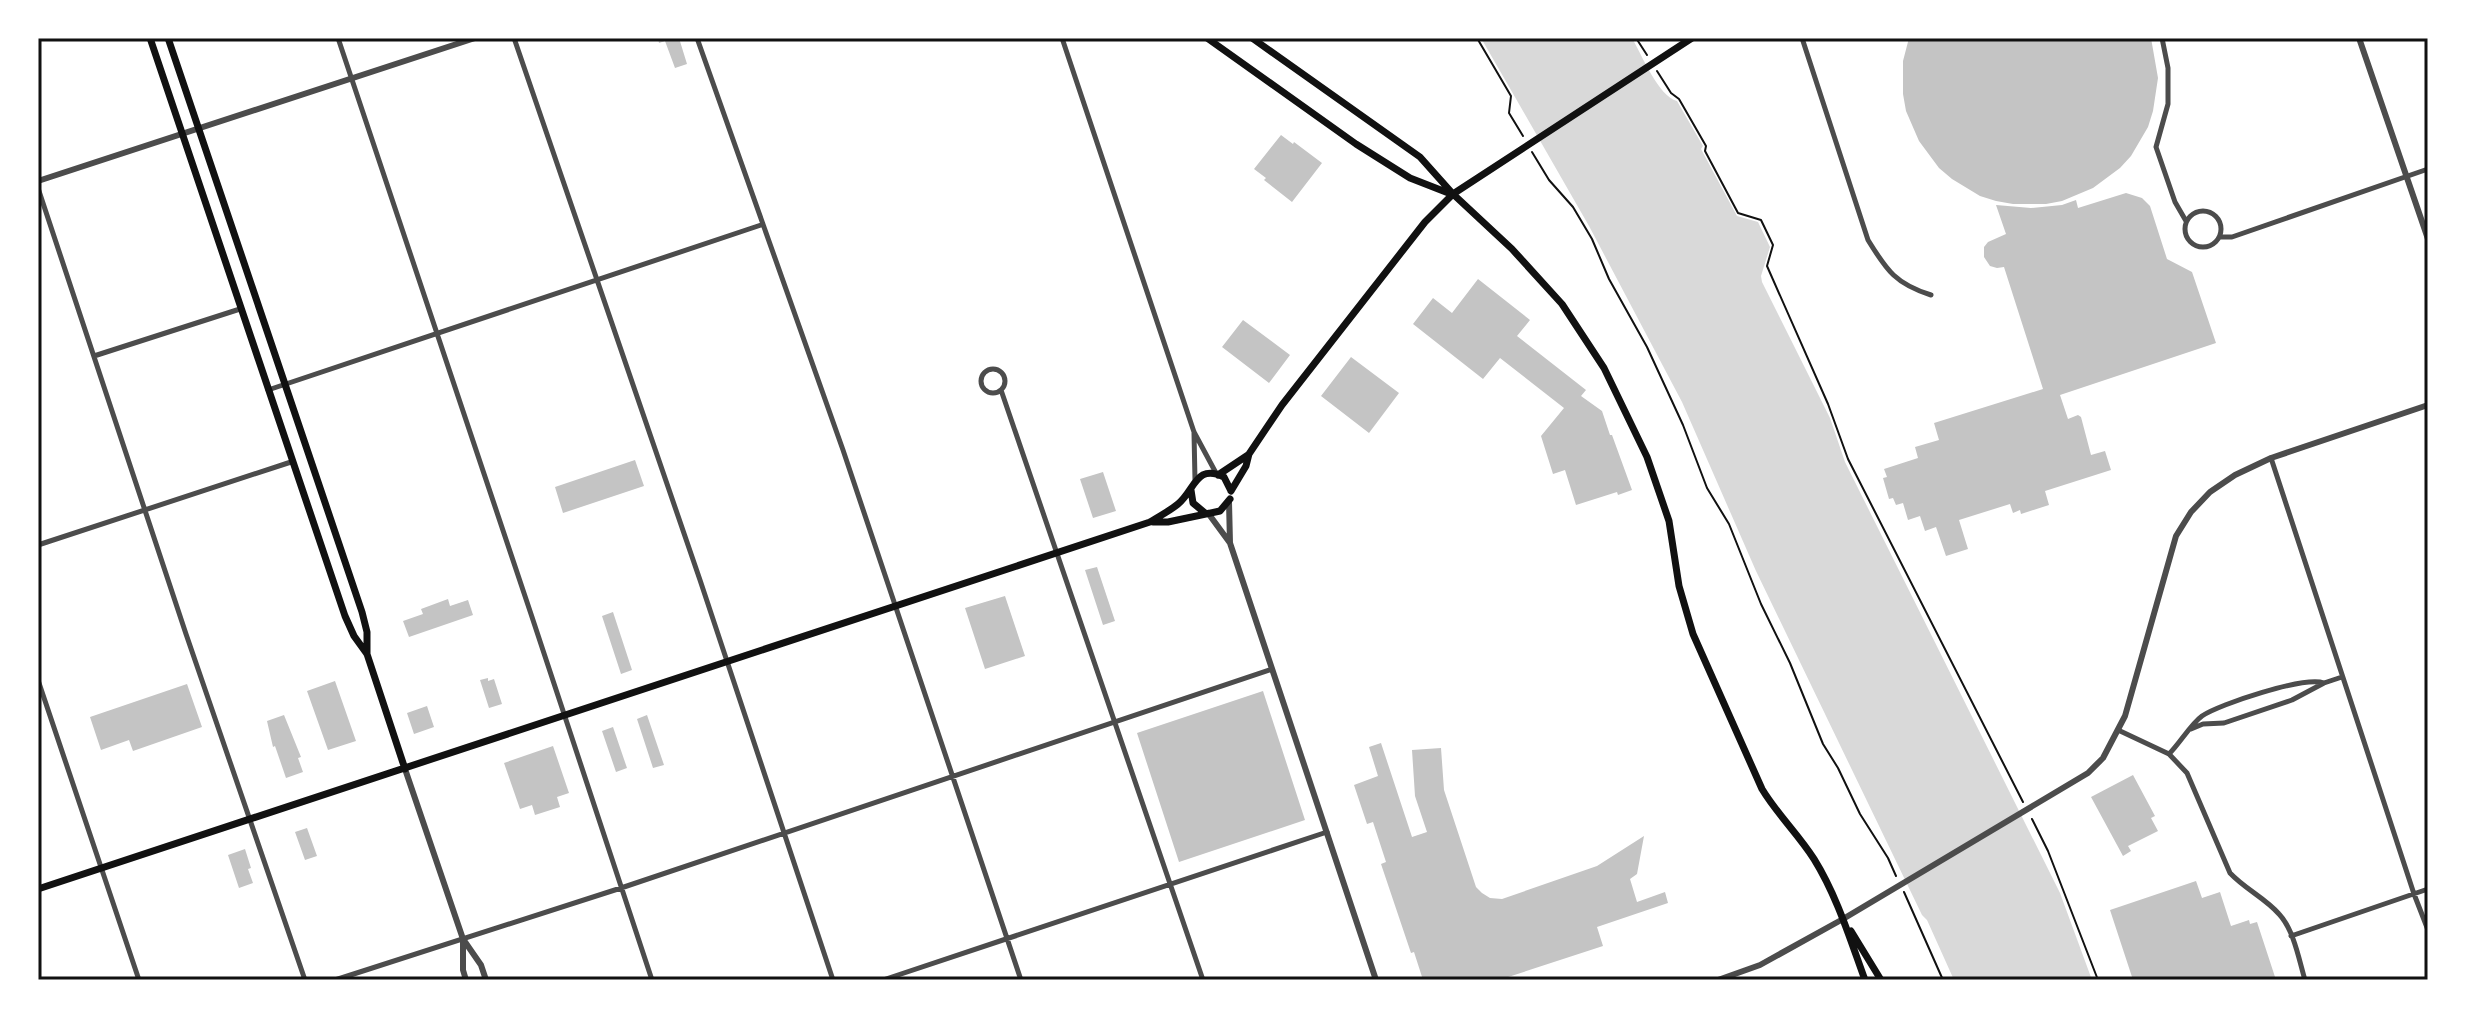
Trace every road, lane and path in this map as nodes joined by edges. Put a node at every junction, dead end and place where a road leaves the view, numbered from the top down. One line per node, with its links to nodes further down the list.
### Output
1 (150, 38): 20 (main road)
2 (168, 38): 19 (main road)
3 (338, 38): 18 (street)
4 (475, 38): 18 (street)
5 (514, 38): 32 (street)
6 (697, 38): 29 (street)
7 (1062, 38): 41 (street)
8 (1207, 38): 27 (main road)
9 (1252, 38): 27 (main road)
10 (1477, 38): 21 (path)
11 (1636, 38): 16 (path)
12 (1692, 38): 27 (main road)
13 (1802, 38): 33 (street)
14 (2162, 38): 28 (street)
15 (2359, 38): 24 (street)
16 (1650, 60)
17 (1657, 71): 68 (path)
18 (351, 78): 19 (street); 35 (street)
19 (198, 129): 20 (street); 37 (main road)
20 (182, 134): 25 (street); 34 (main road)
21 (1525, 140)
22 (1533, 153): 98 (path)
23 (2428, 169): 24 (street)
24 (2408, 176): 30 (street); 31 (street)
25 (38, 181)
26 (38, 188): 36 (street)
27 (1453, 194): 42 (main road); 79 (main road)
28 (2186, 221): 30 (street); 30 (street)
29 (761, 225): 32 (street); 54 (street)
30 (2220, 237)
31 (2428, 239)
32 (596, 280): 35 (street); 56 (street)
33 (1931, 295)
34 (240, 309): 36 (street); 38 (main road)
35 (436, 333): 37 (street); 61 (street)
36 (94, 356): 48 (street)
37 (286, 384): 38 (street); 55 (main road)
38 (268, 390): 44 (main road)
39 (1001, 390): 39 (street); 53 (street)
40 (2428, 405): 43 (street)
41 (1194, 432): 45 (street); 46 (street)
42 (1249, 454): 45 (main road); 47 (main road)
43 (2271, 458): 58 (street); 64 (street)
44 (291, 462): 48 (street); 55 (main road)
45 (1218, 474): 46 (main road); 47 (main road)
46 (1193, 484): 49 (main road); 50 (main road)
47 (1230, 498): 49 (main road); 51 (street)
48 (146, 510): 52 (street); 70 (street)
49 (1206, 513): 50 (main road); 51 (street)
50 (1150, 522): 53 (main road)
51 (1230, 543): 57 (street)
52 (38, 545)
53 (1058, 554): 54 (main road); 62 (street)
54 (896, 608): 56 (main road); 67 (street)
55 (367, 654): 66 (main road)
56 (728, 663): 61 (main road); 72 (street)
57 (1272, 669): 62 (street); 71 (street)
58 (2342, 677): 60 (street); 78 (street)
59 (38, 680): 73 (street)
60 (2324, 683): 63 (street); 63 (street)
61 (564, 717): 66 (main road); 75 (street)
62 (1115, 722): 67 (street); 74 (street)
63 (2190, 729): 65 (street)
64 (2118, 730): 65 (street); 79 (street)
65 (2169, 754): 81 (street)
66 (405, 769): 70 (main road); 82 (street)
67 (953, 776): 72 (street); 83 (street)
68 (2023, 802)
69 (2029, 814): 99 (path)
70 (250, 820): 73 (main road); 85 (street)
71 (1327, 832): 74 (street); 94 (street)
72 (785, 833): 75 (street); 90 (street)
73 (102, 868): 76 (main road); 84 (street)
74 (1172, 885): 83 (street); 93 (street)
75 (621, 888): 82 (street); 89 (street)
76 (38, 889)
77 (2428, 889): 78 (street)
78 (2414, 894): 80 (street); 81 (street)
79 (1843, 919): 95 (street); 96 (main road); 97 (main road)
80 (2428, 930)
81 (2291, 936): 100 (street)
82 (463, 939): 86 (street); 87 (street); 88 (street)
83 (1007, 939): 91 (street); 92 (street)
84 (139, 980)
85 (305, 980)
86 (335, 980)
87 (466, 980)
88 (486, 980)
89 (652, 980)
90 (833, 980)
91 (883, 980)
92 (1021, 980)
93 (1203, 980)
94 (1376, 980)
95 (1718, 980)
96 (1865, 980)
97 (1881, 980)
98 (1943, 980)
99 (2098, 980)
100 (2305, 980)

